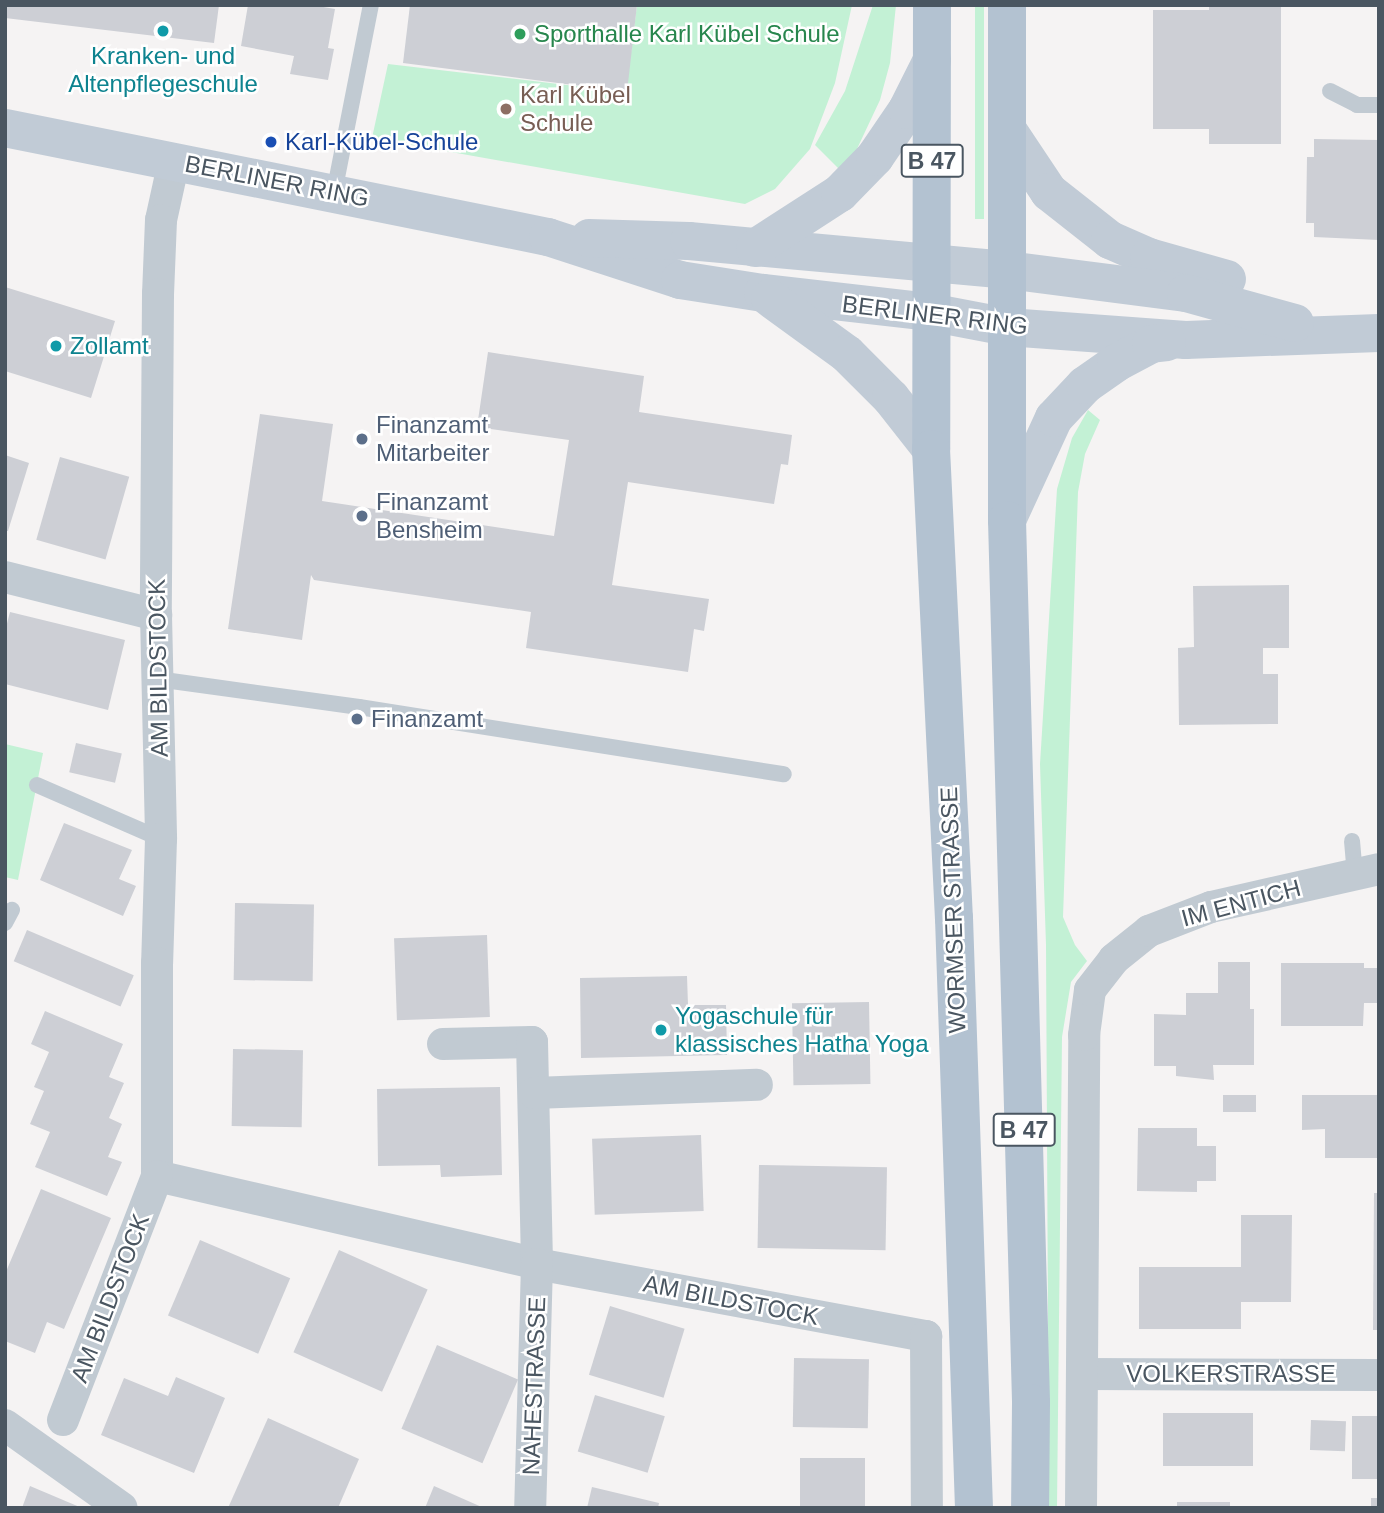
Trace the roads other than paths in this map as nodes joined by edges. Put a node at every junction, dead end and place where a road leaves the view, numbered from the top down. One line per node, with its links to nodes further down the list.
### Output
1 (371, 5): 10 (lane)
2 (932, 5): 4 (main road, B 47)
3 (1007, 5): 8 (main road, B 47)
4 (932, 60): 12 (street); 13 (main road, B 47)
5 (1330, 91): 6 (lane)
6 (1379, 104)
7 (5, 128): 9 (street, BERLINER RING)
8 (1007, 129): 14 (main road, B 47); 18 (street)
9 (174, 161): 10 (street, BERLINER RING); 24 (street, AM BILDSTOCK)
10 (334, 193): 11 (street, BERLINER RING)
11 (548, 237): 12 (street, BERLINER RING); 15 (street, BERLINER RING)
12 (755, 248): 13 (street, BERLINER RING)
13 (931, 263): 14 (street, BERLINER RING); 16 (main road, B 47)
14 (1007, 270): 17 (main road, B 47); 18 (street, BERLINER RING)
15 (762, 293): 16 (street, BERLINER RING); 21 (street)
16 (929, 313): 17 (street, BERLINER RING); 21 (main road, WORMSER STRASSE / B 47)
17 (1008, 327): 20 (street, BERLINER RING); 22 (main road, B 47)
18 (1330, 333): 19 (street, BERLINER RING); 20 (street, BERLINER RING)
19 (1379, 333)
20 (1186, 340): 22 (street)
21 (931, 449): 43 (main road, WORMSER STRASSE / B 47)
22 (1007, 520): 44 (main road, B 47)
23 (5, 577): 24 (street)
24 (156, 615): 25 (street, AM BILDSTOCK)
25 (158, 679): 26 (lane); 28 (street, AM BILDSTOCK)
26 (784, 774)
27 (37, 785): 28 (lane)
28 (161, 839): 34 (street, AM BILDSTOCK)
29 (1352, 841): 30 (lane)
30 (1367, 872): 36 (street, IM ENTICH)
31 (443, 1044): 33 (street)
32 (757, 1085): 33 (street)
33 (534, 1093): 35 (street)
34 (157, 1176): 35 (street, AM BILDSTOCK); 38 (street, AM BILDSTOCK)
35 (537, 1264): 41 (street, NAHESTRASSE); 42 (street, AM BILDSTOCK)
36 (1082, 1374): 37 (street, VOLKERSTRASSE); 45 (street)
37 (1379, 1374)
38 (63, 1420)
39 (5, 1425): 40 (street)
40 (122, 1508)
41 (530, 1508)
42 (927, 1508)
43 (974, 1508)
44 (1030, 1508)
45 (1081, 1508)

